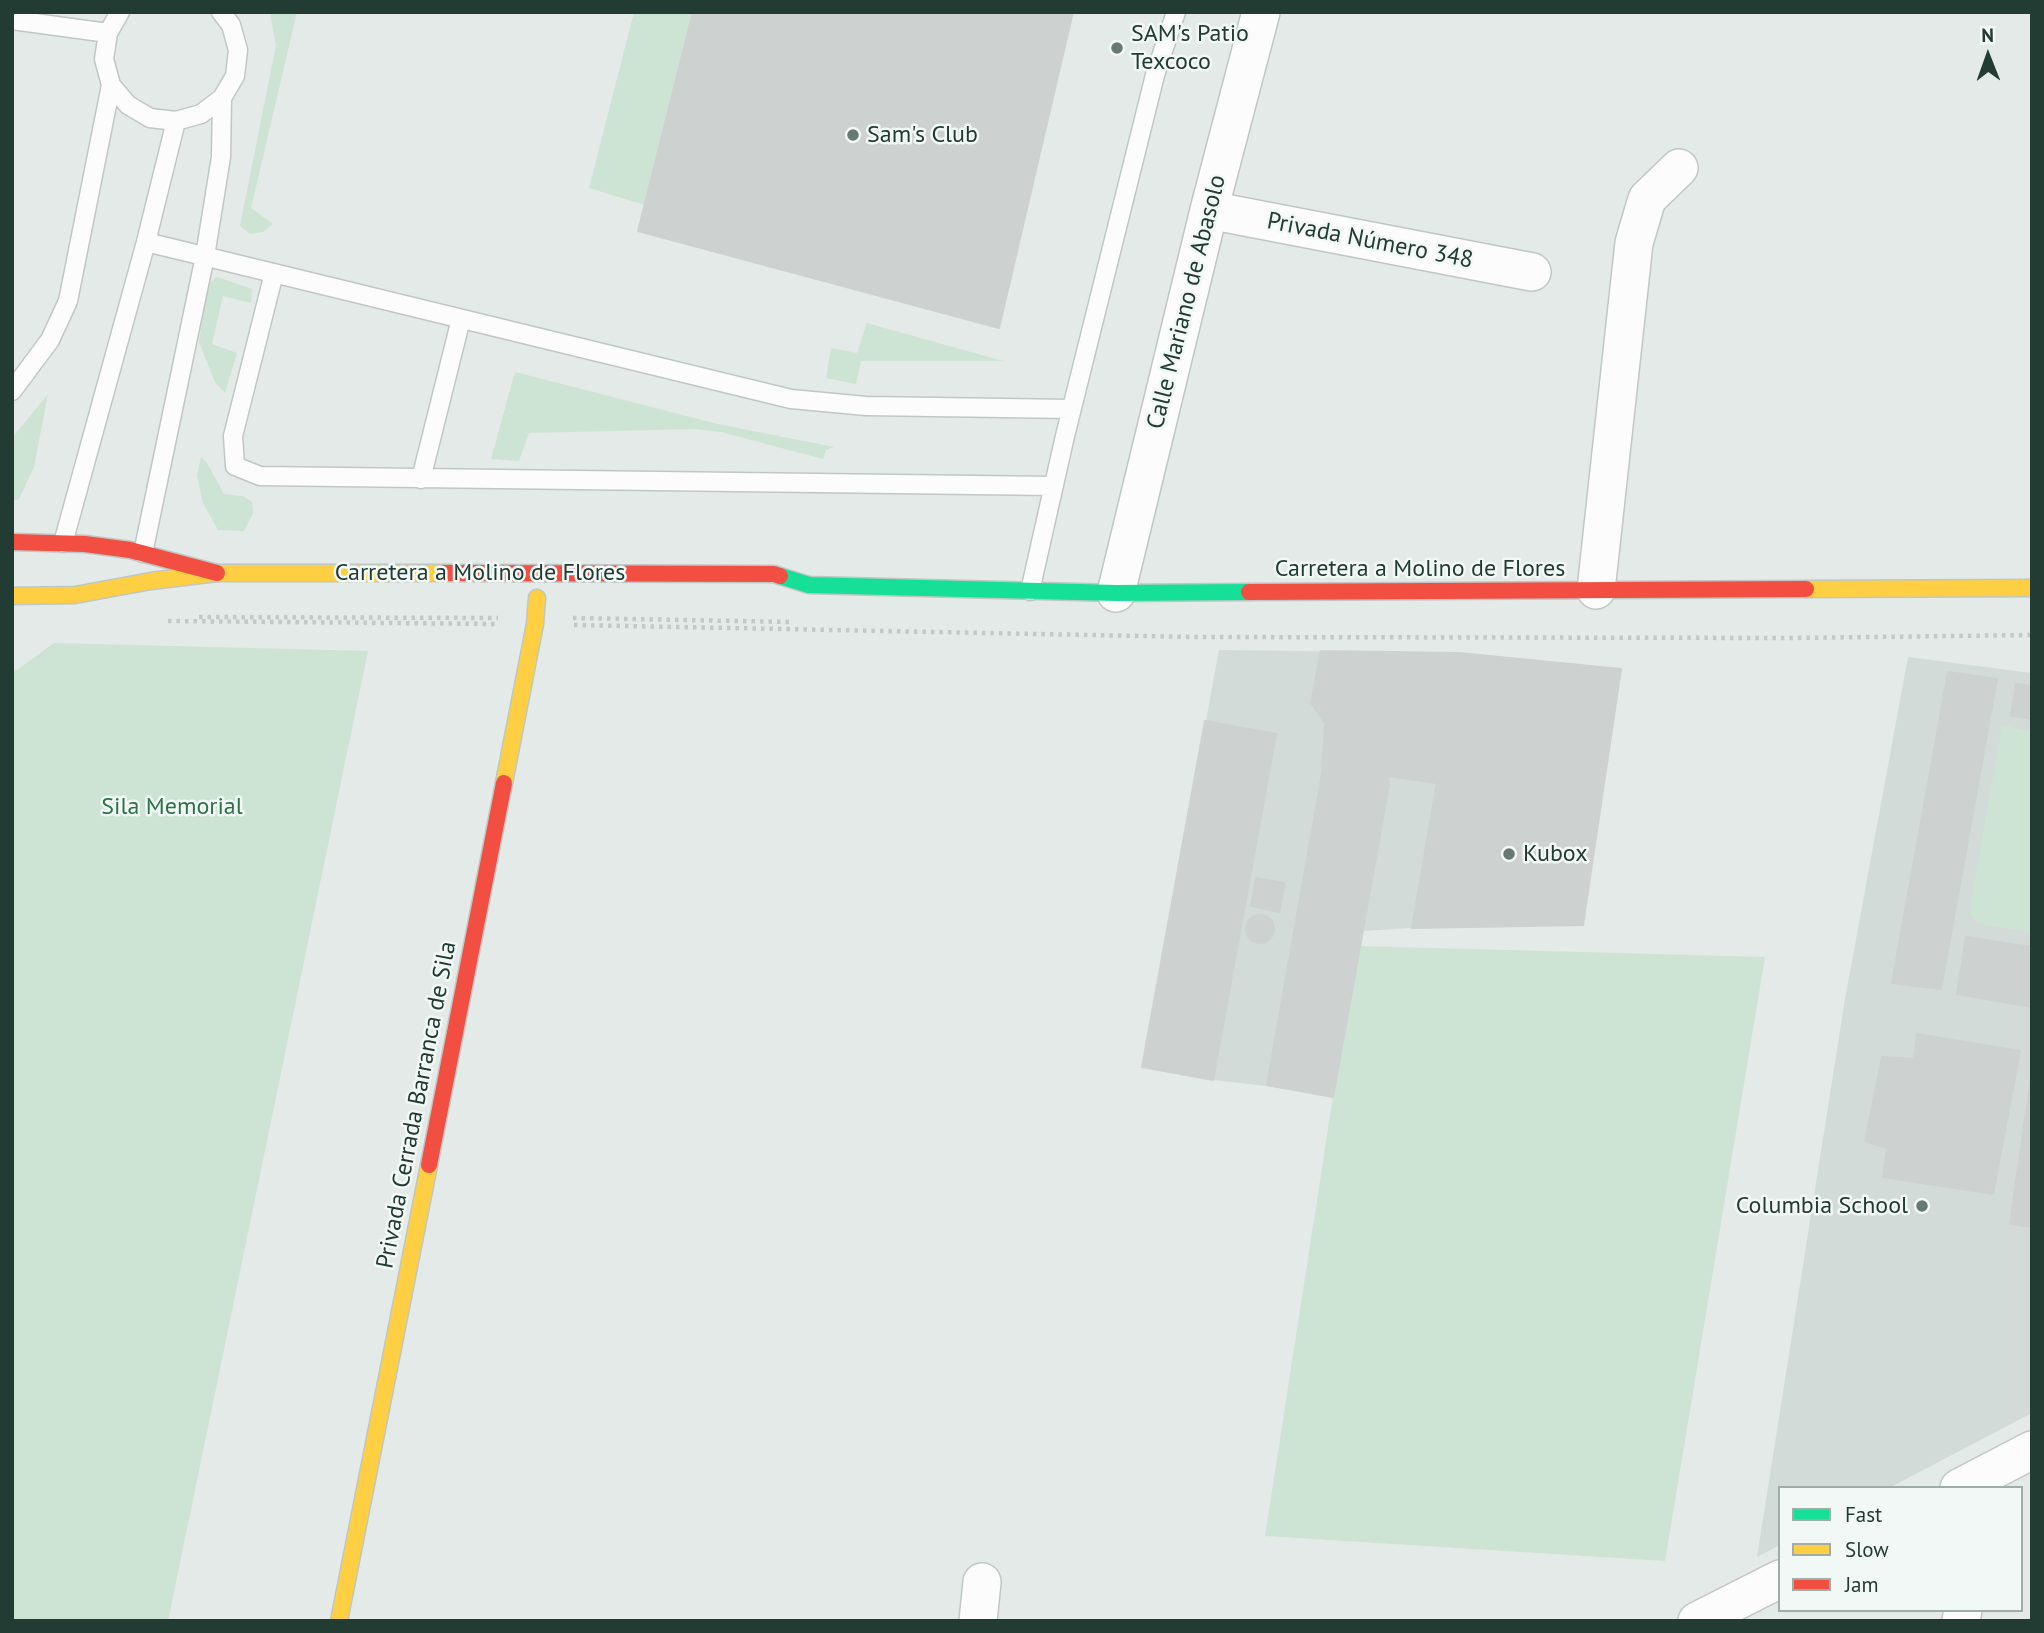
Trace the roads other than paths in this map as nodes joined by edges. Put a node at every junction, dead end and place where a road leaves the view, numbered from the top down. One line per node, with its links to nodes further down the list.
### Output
1 (120, 12): 6 (lane)
2 (1176, 12): 18 (lane)
3 (1261, 12): 11 (street, Calle Mariano de Abasolo)
4 (230, 17): 8 (lane)
5 (12, 20): 6 (lane)
6 (108, 33): 7 (lane)
7 (111, 85): 9 (lane); 17 (lane)
8 (222, 98): 9 (lane); 13 (lane)
9 (176, 121): 12 (lane)
10 (1679, 167): 29 (street)
11 (1209, 210): 14 (street, Privada Número 348); 33 (street, Calle Mariano de Abasolo)
12 (146, 242): 13 (lane); 22 (lane)
13 (205, 256): 15 (lane); 23 (lane)
14 (1532, 272)
15 (274, 273): 16 (lane); 19 (lane)
16 (461, 319): 18 (lane); 19 (lane)
17 (12, 391)
18 (1071, 409): 20 (lane)
19 (421, 479): 20 (lane)
20 (1054, 486): 32 (lane)
21 (12, 542): 22 (main road)
22 (63, 543): 23 (main road)
23 (143, 553): 25 (main road)
24 (102, 573): 26 (main road, Carretera a Molino de Flores)
25 (218, 573): 26 (main road, Carretera a Molino de Flores); 27 (main road, Carretera a Molino de Flores)
26 (151, 581): 30 (main road, Carretera a Molino de Flores); 34 (main road, Carretera a Molino de Flores)
27 (809, 585): 31 (main road, Carretera a Molino de Flores); 32 (main road, Carretera a Molino de Flores)
28 (2032, 588): 29 (main road, Carretera a Molino de Flores)
29 (1596, 590): 33 (main road, Carretera a Molino de Flores)
30 (204, 591)
31 (784, 591)
32 (1030, 591): 33 (main road, Carretera a Molino de Flores)
33 (1116, 593)
34 (12, 596)
35 (537, 598): 40 (main road, Privada Cerrada Barranca de Sila)
36 (2032, 1450): 37 (street)
37 (1975, 1483)
38 (1778, 1579): 42 (street)
39 (982, 1582): 41 (street)
40 (339, 1621)
41 (978, 1621)
42 (1697, 1621)

